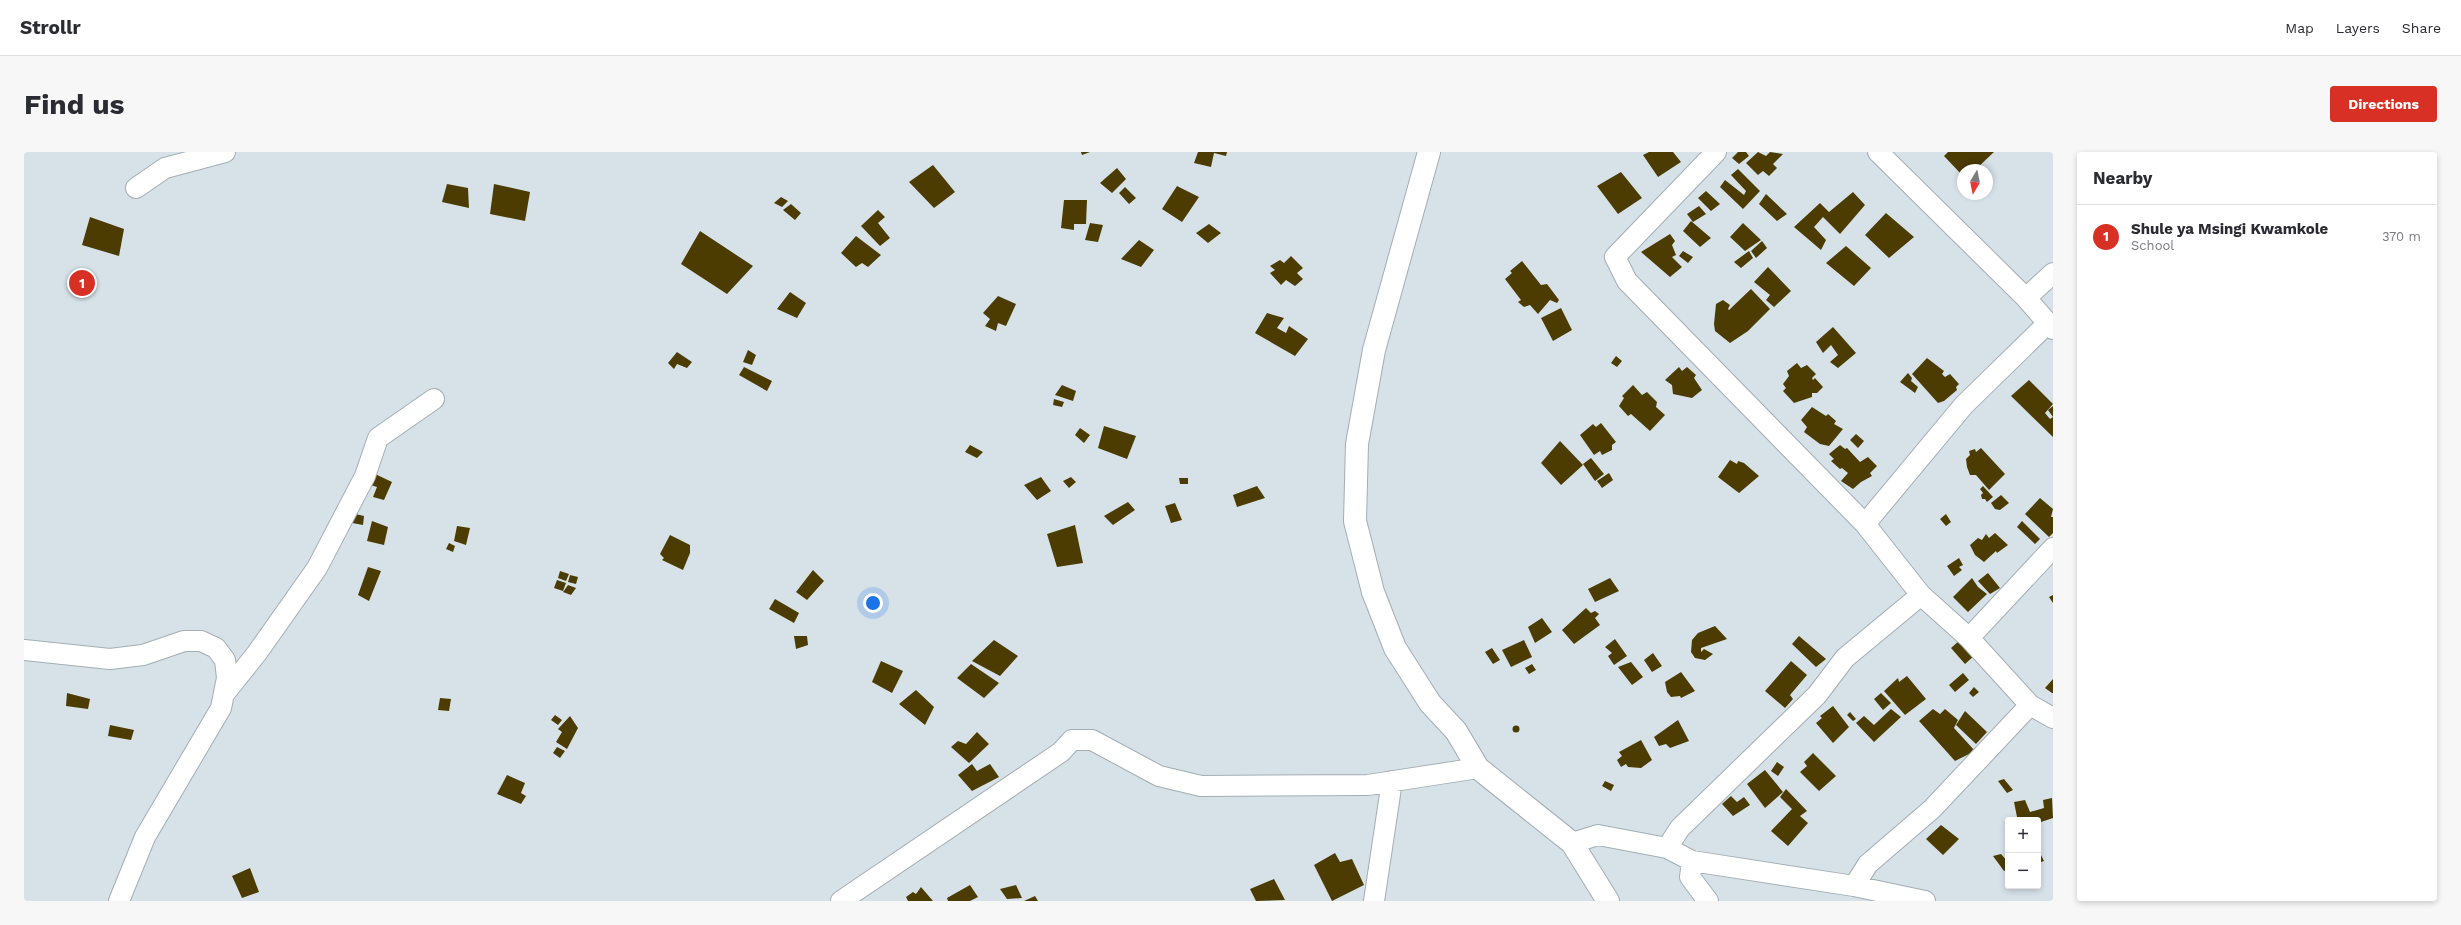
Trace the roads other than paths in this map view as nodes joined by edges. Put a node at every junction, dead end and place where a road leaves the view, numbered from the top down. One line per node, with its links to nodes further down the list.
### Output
1 (225, 152): 5 (street)
2 (1429, 152): 18 (highway)
3 (1716, 152): 10 (street)
4 (1878, 152): 7 (street)
5 (136, 188)
6 (2053, 273): 7 (street)
7 (2026, 298): 8 (street)
8 (2050, 326): 10 (street)
9 (434, 399): 15 (street)
10 (1866, 524): 12 (street)
11 (2053, 548): 13 (street)
12 (1921, 595): 13 (street); 21 (street)
13 (1969, 638): 16 (street)
14 (24, 650): 15 (street)
15 (225, 693): 24 (street)
16 (2030, 705): 17 (street); 23 (street)
17 (2053, 718)
18 (1478, 768): 19 (street); 20 (highway)
19 (1392, 781): 25 (street); 26 (street)
20 (1572, 843): 21 (street); 27 (highway)
21 (1667, 848): 22 (street)
22 (1692, 862): 23 (street); 28 (street)
23 (1854, 886): 29 (street)
24 (119, 901)
25 (841, 901)
26 (1374, 901)
27 (1608, 901)
28 (1708, 901)
29 (1925, 901)

